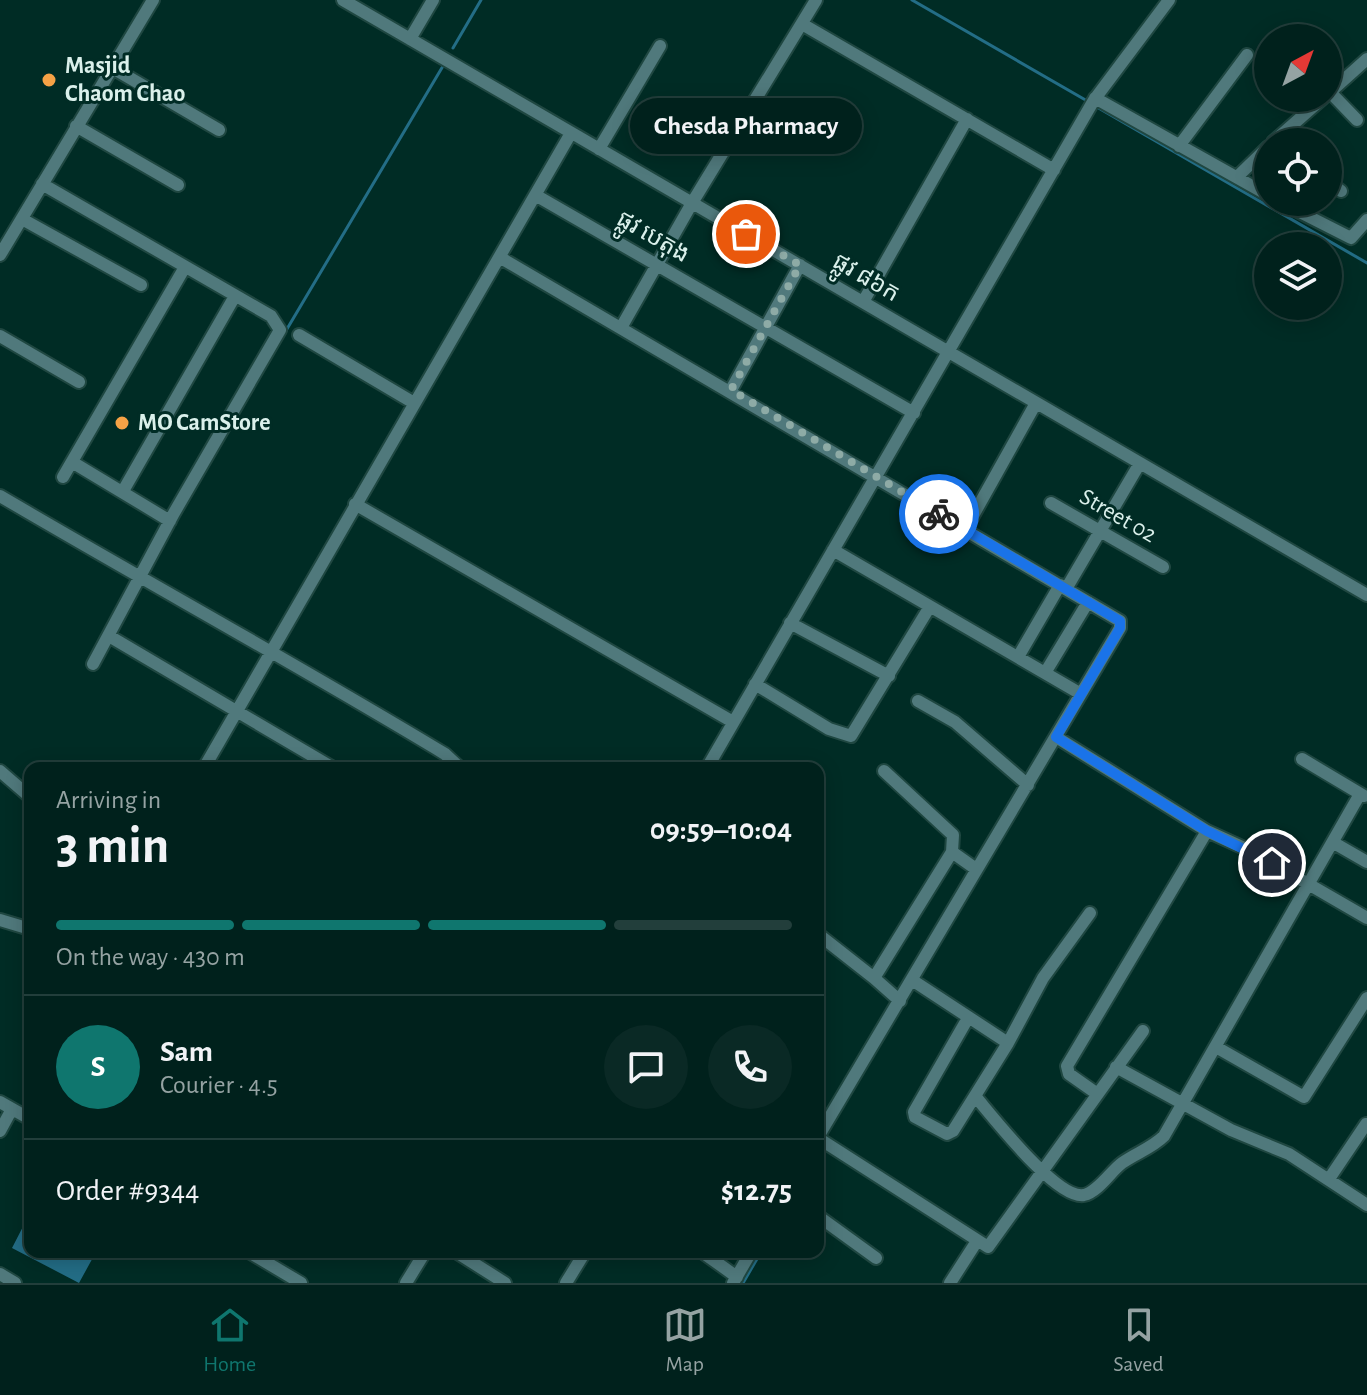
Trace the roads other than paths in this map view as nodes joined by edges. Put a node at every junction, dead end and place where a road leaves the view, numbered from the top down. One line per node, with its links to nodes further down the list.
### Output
1 (153, 0): 11 (street)
2 (433, 0): 7 (street)
3 (816, 0): 6 (street)
4 (1169, 0): 13 (street)
5 (349, 2): 7 (street, ផ្លូវ ៨៦ក)
6 (802, 24): 16 (street); 31 (street)
7 (410, 39): 21 (street, ផ្លូវ ៨៦ក)
8 (660, 46): 23 (street)
9 (1247, 55): 22 (street)
10 (1367, 59): 12 (street)
11 (111, 67): 18 (street); 20 (street)
12 (1342, 80)
13 (1093, 102): 22 (street); 25 (street)
14 (1342, 106): 17 (street)
15 (1306, 112): 19 (street)
16 (967, 119): 25 (street); 42 (street)
17 (1357, 120)
18 (76, 126): 27 (street); 28 (street)
19 (1288, 128)
20 (219, 130)
21 (571, 133): 23 (street, ផ្លូវ ៨៦ក); 30 (street)
22 (1179, 146): 26 (street)
23 (599, 149): 31 (street, ផ្លូវ ៨៦ក)
24 (1254, 161): 26 (street)
25 (1054, 170): 47 (street)
26 (1237, 177): 29 (street)
27 (42, 184): 33 (street); 39 (street)
28 (178, 185)
29 (1254, 187)
30 (537, 196): 36 (street); 37 (street, ផ្លូវ បេតុង)
31 (692, 203): 37 (street); 38 (street, ផ្លូវ ៨៦ក)
32 (1316, 216): 34 (street)
33 (22, 219): 35 (street); 40 (street)
34 (1367, 220)
35 (0, 255)
36 (501, 258): 43 (street); 50 (street)
37 (656, 264): 43 (street); 44 (street, ផ្លូវ បេតុង)
38 (800, 265): 42 (street, ផ្លូវ ៨៦ក); 44 (street)
39 (185, 267): 41 (street); 53 (street)
40 (141, 285)
41 (235, 296): 57 (street); 61 (street)
42 (863, 302): 47 (street, ផ្លូវ ៨៦ក)
43 (622, 326): 49 (street)
44 (764, 327): 49 (street); 52 (street, ផ្លូវ បេតុង)
45 (299, 335): 50 (street)
46 (0, 336): 48 (street)
47 (947, 351): 51 (street, ផ្លូវ ៨៦ក); 52 (street)
48 (79, 382)
49 (731, 390): 56 (street)
50 (414, 403): 60 (street)
51 (1036, 403): 54 (street, ផ្លូវ ៨៦ក); 62 (street)
52 (914, 413): 56 (street)
53 (72, 462): 55 (street); 57 (street)
54 (1140, 463): 63 (street); 68 (street, ផ្លូវ ៨៦ក)
55 (63, 477)
56 (876, 477): 62 (street); 64 (street)
57 (123, 491): 61 (street)
58 (0, 496): 66 (street)
59 (1051, 503): 63 (street, Street 02)
60 (355, 504): 73 (street); 82 (street)
61 (170, 521): 66 (street)
62 (965, 530): 67 (street)
63 (1100, 531): 65 (street, Street 02); 67 (street)
64 (833, 550): 70 (street); 71 (street)
65 (1163, 567)
66 (140, 579): 72 (street); 73 (street)
67 (1063, 587): 69 (street); 74 (street)
68 (1367, 595)
69 (1088, 602): 76 (street); 79 (street)
70 (929, 608): 74 (street); 77 (street)
71 (790, 623): 77 (street); 78 (street)
72 (109, 636): 75 (street); 81 (street)
73 (274, 651): 81 (street); 87 (street)
74 (1018, 657): 76 (street)
75 (93, 664)
76 (1045, 673): 79 (street)
77 (889, 676): 78 (street)
78 (755, 684): 82 (street)
79 (1081, 694): 83 (street)
80 (918, 701): 91 (street)
81 (238, 711): 85 (street); 86 (street)
82 (733, 722): 88 (street)
83 (1056, 737): 91 (street); 94 (street)
84 (1302, 759): 93 (street)
85 (208, 762)
86 (323, 762)
87 (454, 762)
88 (710, 762)
89 (0, 771): 92 (street)
90 (884, 771): 96 (street)
91 (1028, 785): 98 (street)
92 (24, 792)
93 (1364, 796): 95 (street)
94 (1207, 831): 99 (street); 114 (street)
95 (1334, 843): 97 (street); 99 (street)
96 (952, 852): 98 (street); 105 (street)
97 (1367, 862)
98 (976, 869): 106 (street)
99 (1310, 885): 101 (street); 112 (street)
100 (1090, 913): 111 (street)
101 (1367, 918)
102 (0, 920): 103 (street)
103 (24, 927)
104 (824, 939): 105 (street)
105 (874, 978): 108 (street)
106 (912, 980): 108 (street); 109 (street)
107 (1367, 998): 112 (street)
108 (900, 1001): 121 (street)
109 (968, 1018): 111 (street); 115 (street)
110 (1143, 1031): 113 (street)
111 (1008, 1043): 115 (street)
112 (1216, 1047): 117 (street)
113 (1116, 1067): 114 (street); 117 (street)
114 (1096, 1093): 124 (street)
115 (975, 1096): 124 (street)
116 (0, 1102): 118 (street)
117 (1181, 1105): 124 (street); 125 (street)
118 (12, 1109): 119 (street); 122 (street)
119 (24, 1116)
120 (1366, 1124): 125 (street)
121 (824, 1128)
122 (0, 1131)
123 (824, 1142): 128 (street)
124 (1040, 1171): 128 (street)
125 (1329, 1179): 126 (street)
126 (1367, 1205)
127 (824, 1220): 135 (street)
128 (977, 1241): 143 (street)
129 (259, 1258): 139 (street)
130 (421, 1258): 140 (street)
131 (465, 1258): 141 (street)
132 (581, 1258): 142 (street)
133 (709, 1258): 137 (street)
134 (748, 1258): 137 (street)
135 (876, 1258)
136 (0, 1274): 138 (street)
137 (735, 1280)
138 (15, 1283)
139 (301, 1283)
140 (406, 1283)
141 (505, 1283)
142 (566, 1283)
143 (950, 1283)

